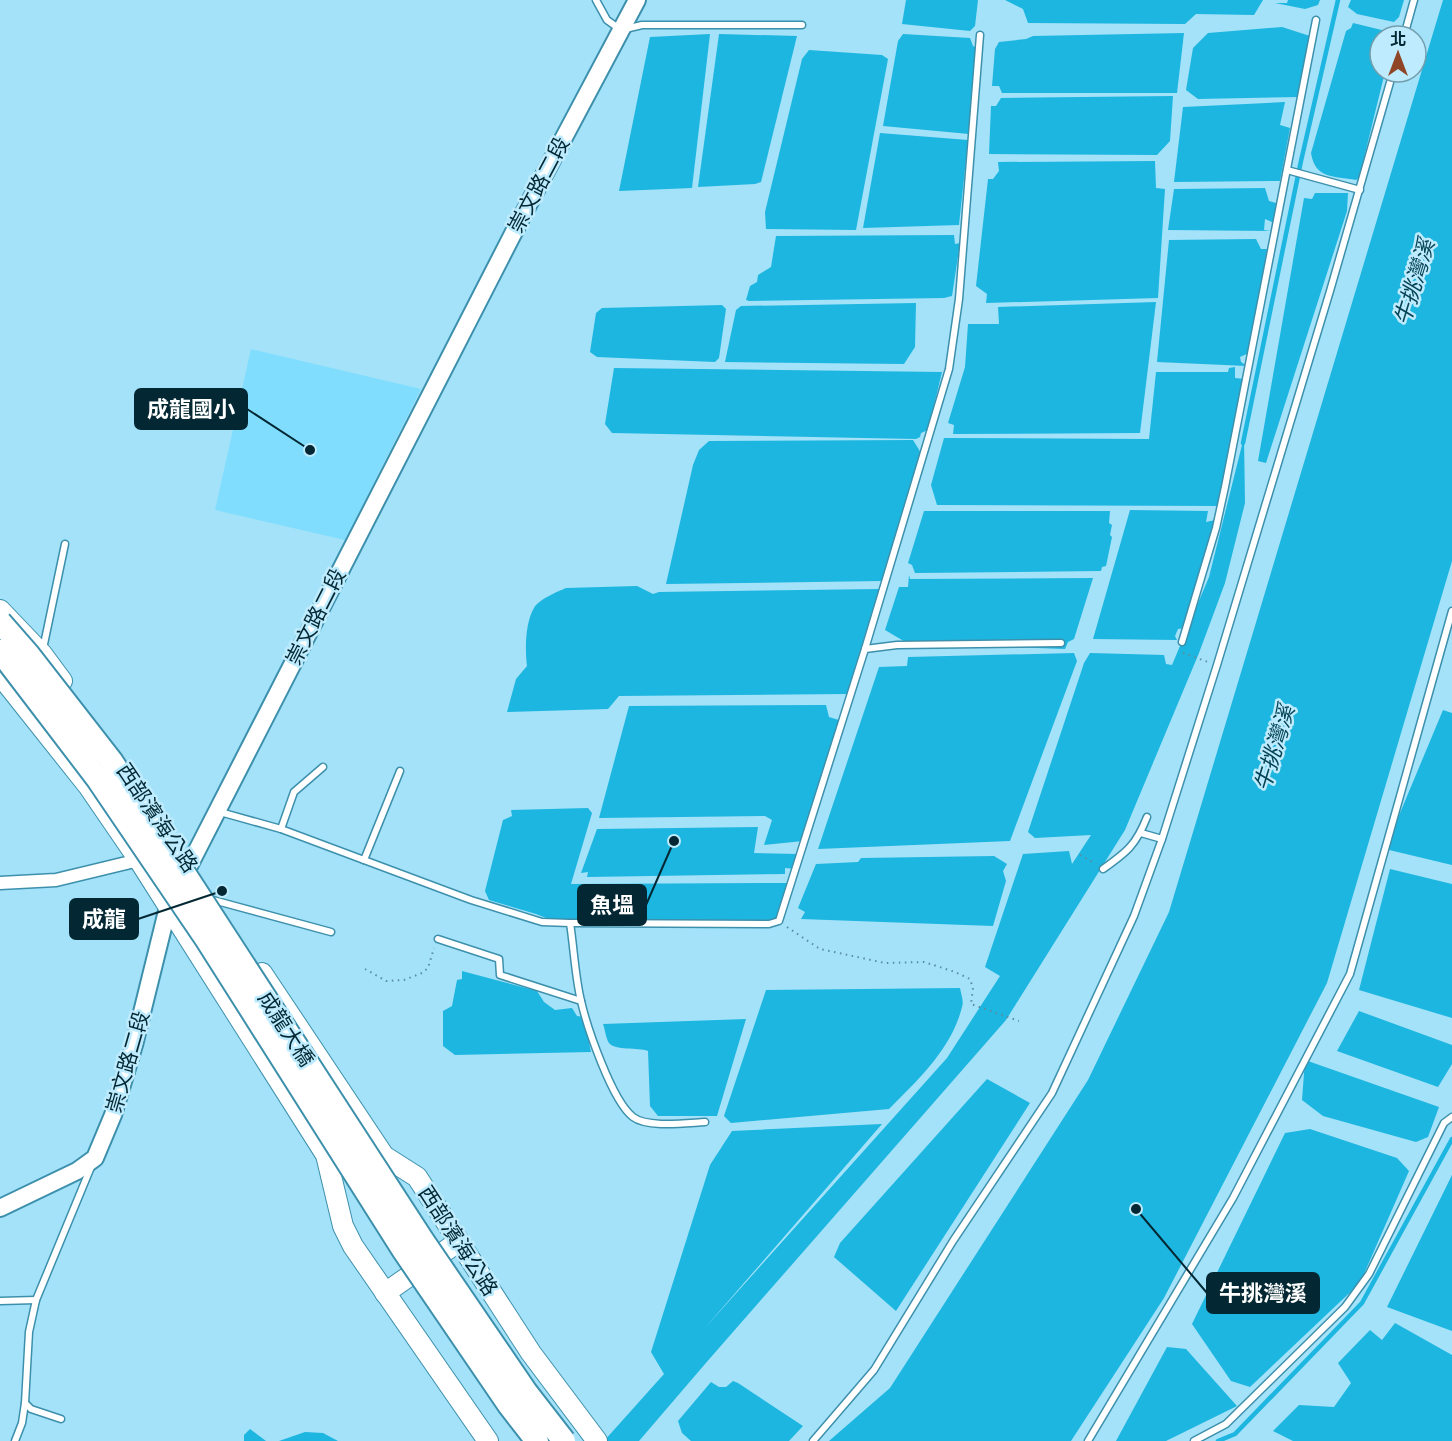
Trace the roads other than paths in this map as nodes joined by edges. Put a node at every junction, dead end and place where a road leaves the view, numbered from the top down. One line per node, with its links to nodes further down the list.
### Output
1 (596, 0): 7 (lane)
2 (637, 0): 7 (street, 崇文路二段)
3 (1414, 0): 5 (lane)
4 (1316, 20): 10 (lane)
5 (1407, 24)
6 (802, 25): 7 (lane)
7 (621, 30): 24 (street, 崇文路二段)
8 (980, 35): 18 (lane)
9 (1391, 84): 11 (lane)
10 (1290, 172): 11 (lane); 16 (lane)
11 (1360, 190): 28 (lane)
12 (65, 544): 20 (lane)
13 (0, 610): 20 (main road, 西部濱海公路)
14 (1452, 611): 57 (lane)
15 (0, 622): 54 (highway, 成龍大橋, bridge)
16 (1182, 642)
17 (1061, 643): 18 (lane)
18 (865, 650): 37 (lane)
19 (0, 651): 53 (highway, 成龍大橋, bridge)
20 (42, 654): 21 (lane); 29 (main road, 西部濱海公路)
21 (3, 679): 30 (main road, 西部濱海公路)
22 (322, 767): 26 (lane)
23 (400, 771): 31 (lane)
24 (217, 811): 26 (lane); 32 (street, 崇文路二段)
25 (1147, 817): 27 (lane)
26 (280, 829): 31 (lane)
27 (1141, 833): 28 (lane); 33 (lane)
28 (1162, 839): 56 (lane)
29 (171, 840): 30 (street); 32 (main road, 西部濱海公路)
30 (139, 860): 34 (street); 36 (main road, 西部濱海公路)
31 (364, 860): 37 (lane)
32 (189, 865): 35 (main road, 西部濱海公路); 36 (street, 崇文路二段)
33 (1103, 869)
34 (0, 883)
35 (213, 900): 38 (lane); 45 (main road, 西部濱海公路)
36 (168, 906): 43 (street, 崇文路二段); 46 (main road, 西部濱海公路)
37 (570, 923): 40 (lane)
38 (331, 932)
39 (438, 939): 40 (lane)
40 (581, 1001): 42 (lane)
41 (1452, 1117): 58 (lane)
42 (705, 1122)
43 (95, 1158): 44 (street); 47 (lane)
44 (0, 1206)
45 (458, 1242): 46 (main road); 55 (main road, 西部濱海公路)
46 (385, 1293): 52 (main road, 西部濱海公路)
47 (36, 1300): 48 (lane); 49 (lane)
48 (0, 1301)
49 (26, 1403): 50 (lane); 51 (lane)
50 (61, 1419)
51 (15, 1441)
52 (488, 1441)
53 (537, 1441)
54 (564, 1441)
55 (597, 1441)
56 (813, 1441)
57 (1088, 1441)
58 (1194, 1441)

